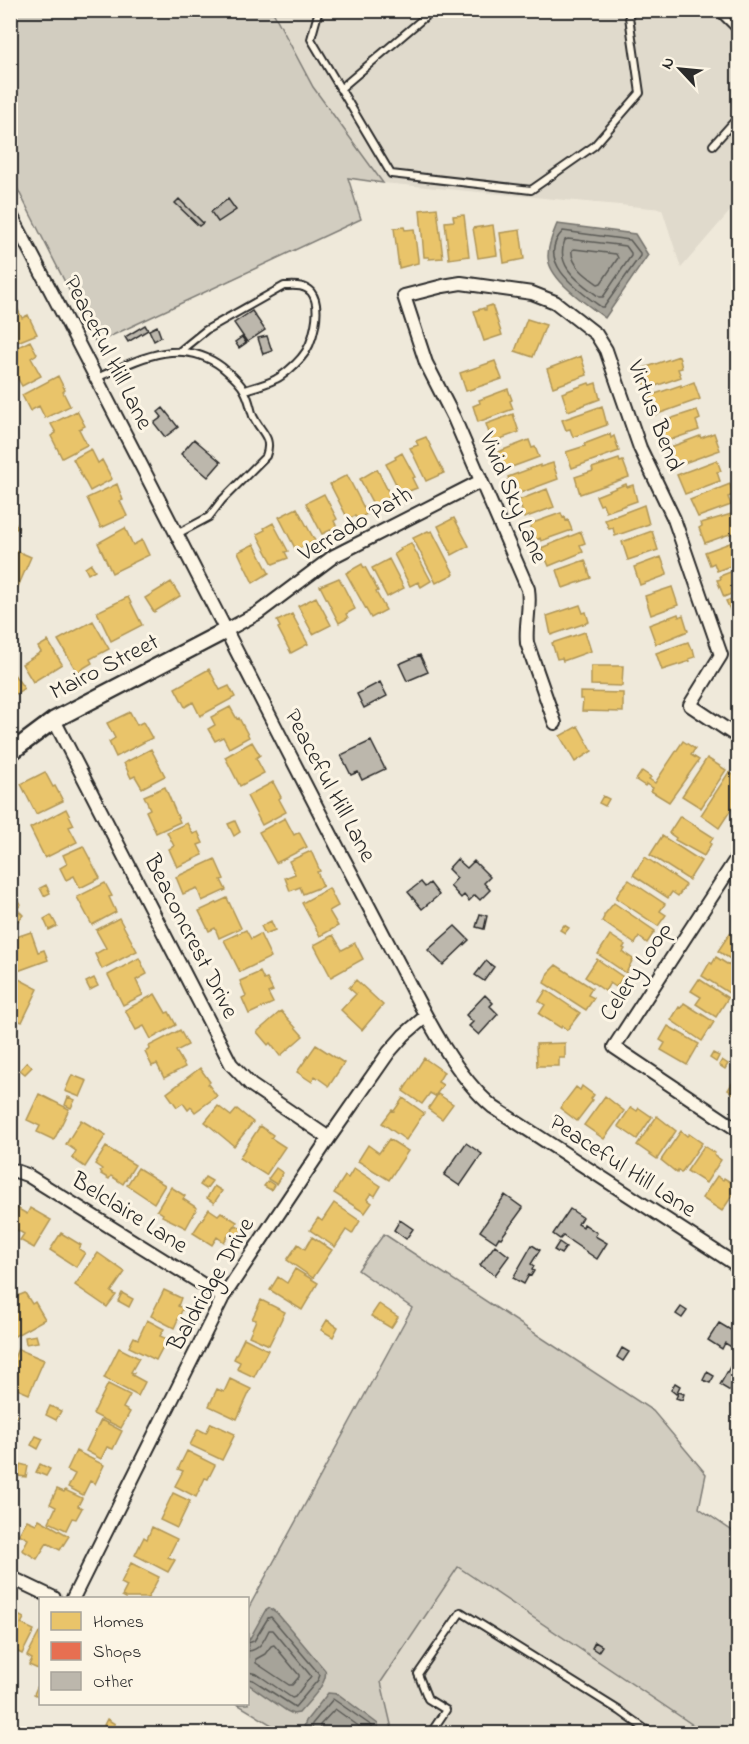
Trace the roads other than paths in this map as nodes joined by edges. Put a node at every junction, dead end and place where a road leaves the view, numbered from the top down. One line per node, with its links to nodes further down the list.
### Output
1 (320, 10): 6 (lane)
2 (433, 10): 6 (lane)
3 (628, 10): 6 (lane)
4 (717, 10): 5 (lane)
5 (738, 31)
6 (340, 89)
7 (738, 117): 8 (lane)
8 (713, 145)
9 (10, 213): 12 (street, Peaceful Hill Lane)
10 (404, 296): 14 (street, Vivid Sky Lane); 19 (street, Virtus Bend)
11 (180, 351): 12 (lane); 13 (lane); 13 (lane)
12 (97, 378): 15 (street, Peaceful Hill Lane)
13 (245, 390): 15 (lane)
14 (481, 481): 16 (street, Verrado Path); 18 (street, Vivid Sky Lane)
15 (176, 534): 16 (street, Peaceful Hill Lane)
16 (225, 632): 17 (street, Mairo Street); 22 (street, Peaceful Hill Lane)
17 (54, 720): 20 (street, Mairo Street); 24 (street, Beaconcrest Drive)
18 (555, 723)
19 (738, 737)
20 (10, 753)
21 (738, 856): 23 (street, Celery Loop)
22 (426, 1016): 24 (street, Baldridge Drive); 26 (street, Peaceful Hill Lane)
23 (738, 1130)
24 (329, 1138): 27 (street, Baldridge Drive)
25 (10, 1169): 27 (street, Belclaire Lane)
26 (738, 1266)
27 (223, 1297): 30 (street, Baldridge Drive)
28 (10, 1577): 29 (street)
29 (50, 1597)
30 (74, 1597)
31 (430, 1734): 32 (lane)
32 (652, 1734)

